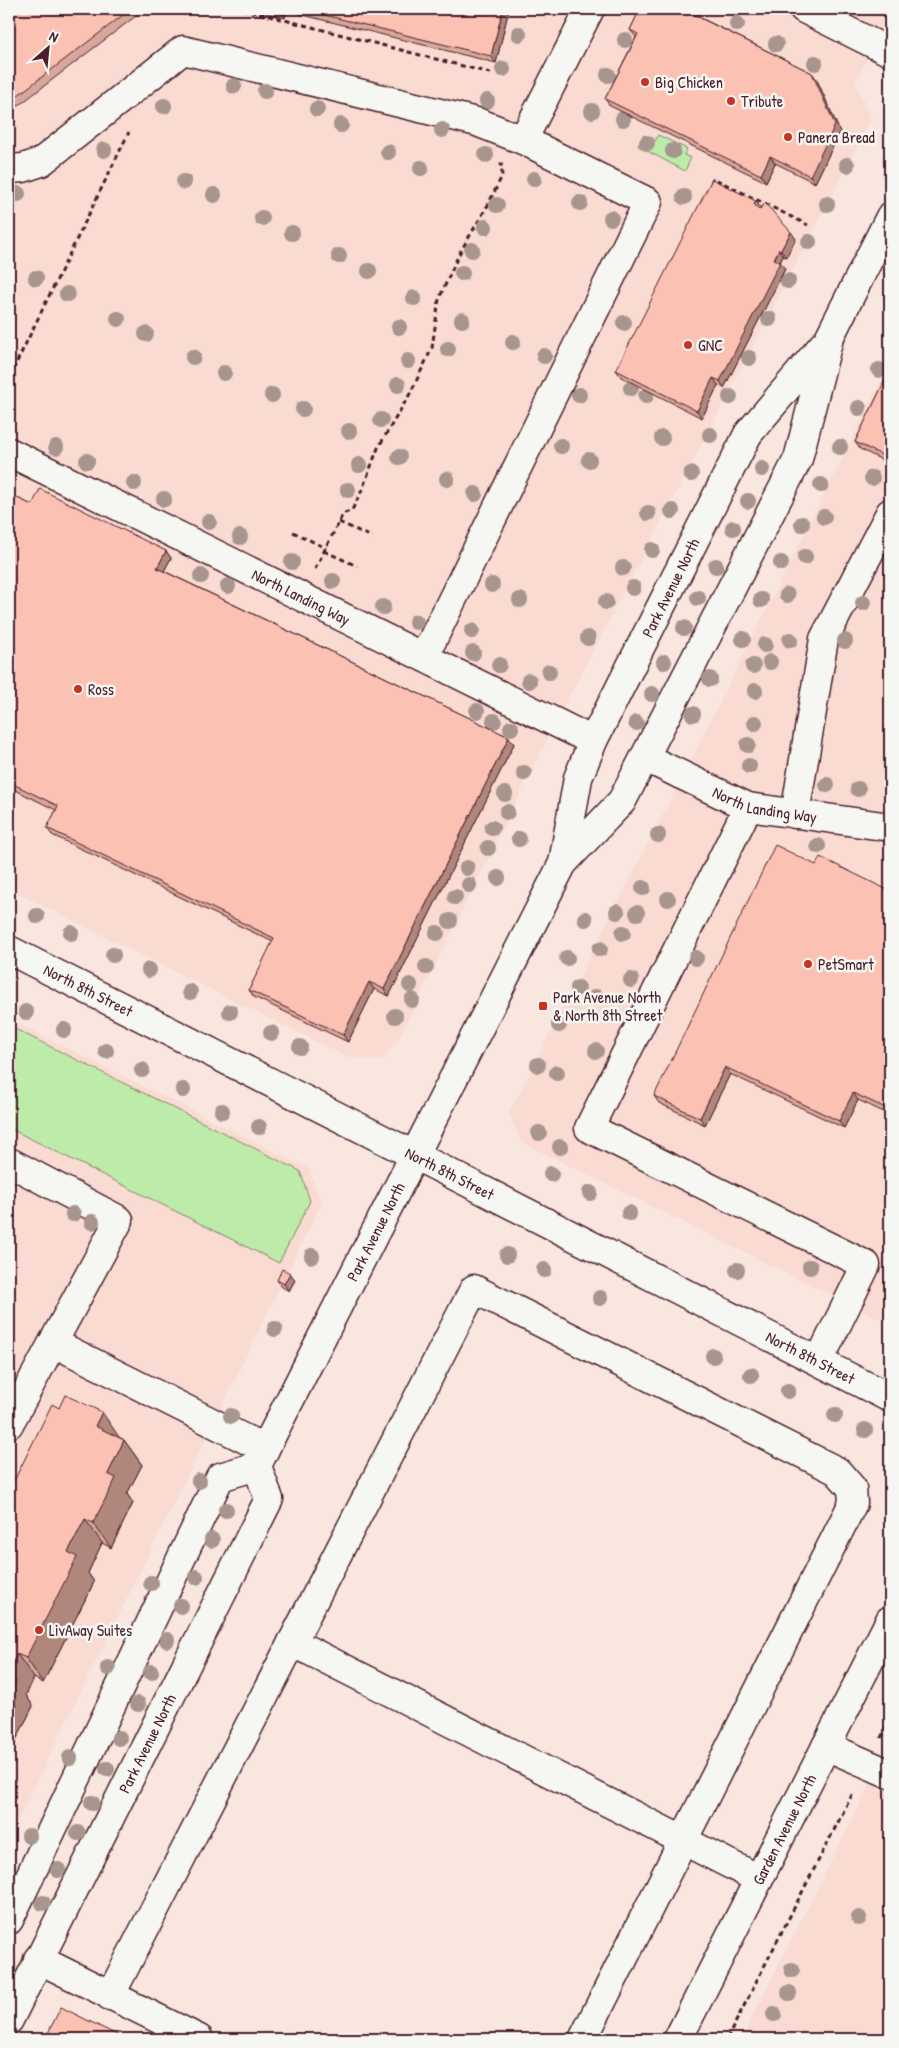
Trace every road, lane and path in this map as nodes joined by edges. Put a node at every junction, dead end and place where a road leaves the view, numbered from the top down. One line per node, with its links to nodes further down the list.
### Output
1 (242, 9): 5 (path)
2 (590, 9): 7 (street)
3 (804, 9): 4 (street)
4 (890, 52)
5 (494, 74)
6 (130, 132): 13 (path)
7 (512, 148): 8 (street); 16 (path); 22 (street)
8 (9, 169)
9 (708, 188): 11 (path)
10 (890, 217): 12 (street, Park Avenue North)
11 (808, 225)
12 (829, 338): 23 (street, Park Avenue North); 24 (street, Park Avenue North)
13 (9, 378)
14 (9, 452): 22 (street, North Landing Way)
15 (890, 512): 26 (street)
16 (339, 522): 18 (path); 19 (path)
17 (293, 532): 19 (path)
18 (372, 537)
19 (325, 550): 20 (path); 21 (path)
20 (358, 566)
21 (312, 576)
22 (424, 657): 23 (street, North Landing Way)
23 (593, 741): 28 (street, Park Avenue North)
24 (646, 758): 25 (street, North Landing Way); 28 (street, Park Avenue North)
25 (748, 807): 26 (street, North Landing Way); 33 (street)
26 (795, 814): 27 (street, North Landing Way)
27 (890, 827)
28 (563, 863): 30 (street, Park Avenue North)
29 (9, 950): 30 (street, North 8th Street)
30 (415, 1154): 33 (street, North 8th Street); 36 (street, Park Avenue North)
31 (9, 1162): 32 (street)
32 (54, 1343): 35 (street); 36 (street)
33 (819, 1361): 34 (street, North 8th Street)
34 (890, 1398)
35 (9, 1424)
36 (261, 1458): 44 (street); 45 (street, Park Avenue North)
37 (890, 1620): 40 (street, Garden Avenue North)
38 (292, 1642): 42 (street); 42 (street); 46 (street)
39 (890, 1720): 41 (path)
40 (826, 1746): 41 (street); 43 (street, Garden Avenue North)
41 (879, 1769): 51 (path)
42 (683, 1840): 43 (street); 49 (street)
43 (759, 1879): 50 (street, Garden Avenue North)
44 (9, 1920)
45 (38, 1959): 46 (street); 47 (street, Park Avenue North)
46 (110, 1996): 48 (street)
47 (9, 2020)
48 (199, 2039)
49 (582, 2039)
50 (678, 2039)
51 (727, 2039)

